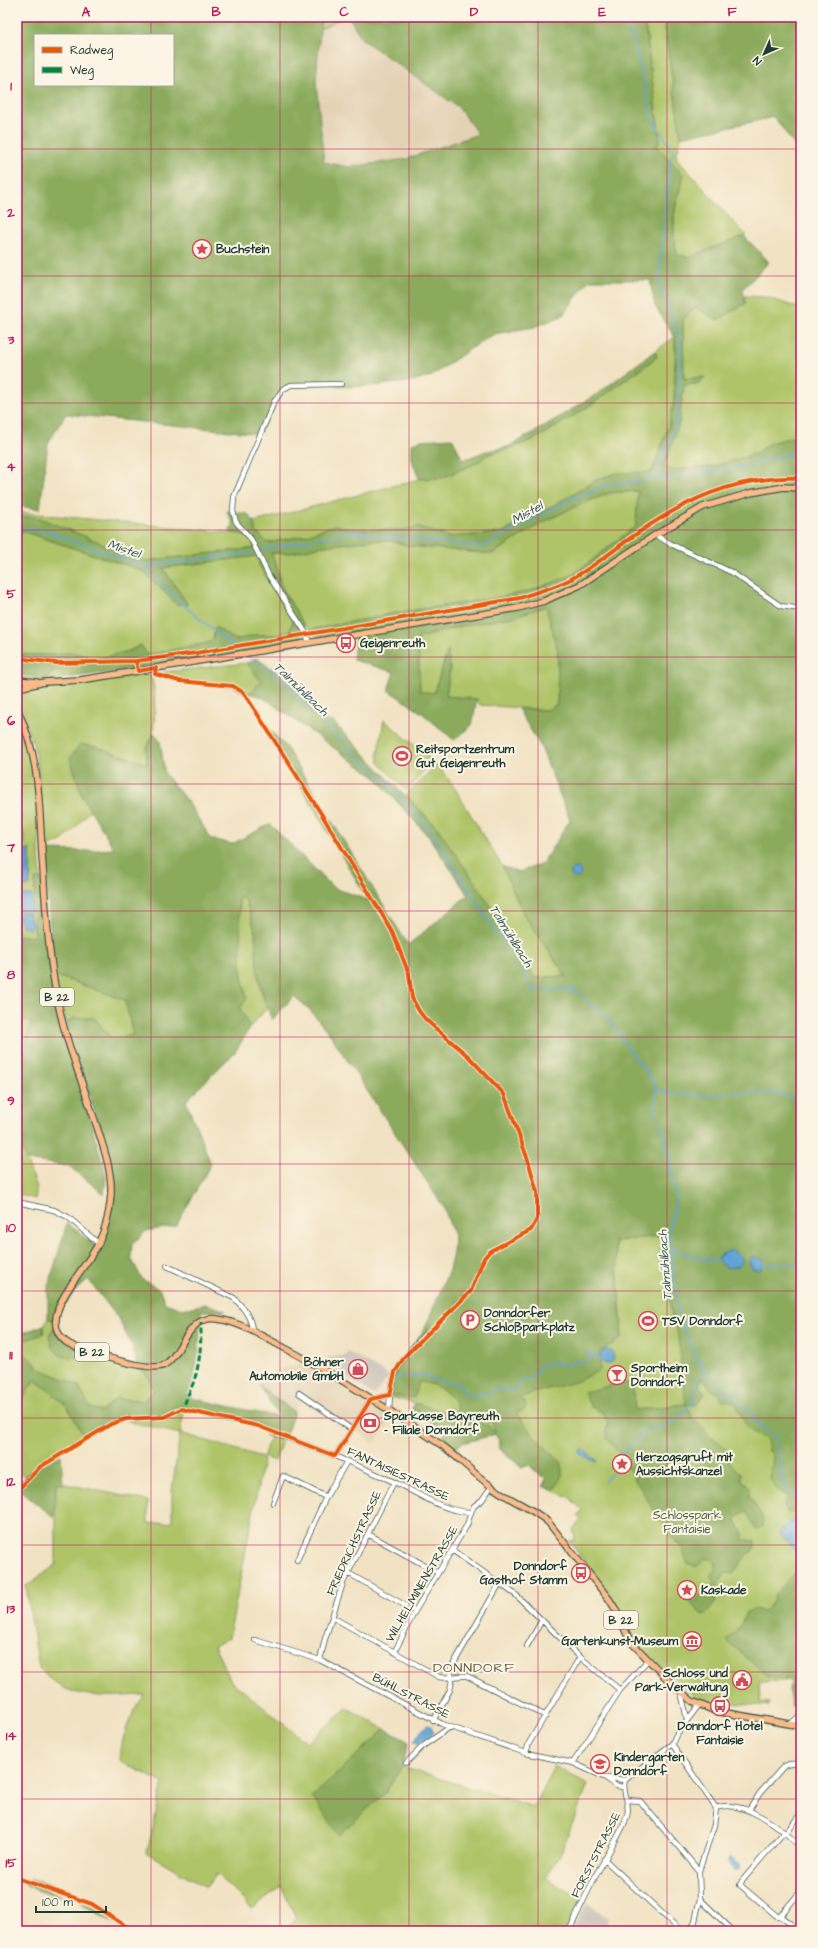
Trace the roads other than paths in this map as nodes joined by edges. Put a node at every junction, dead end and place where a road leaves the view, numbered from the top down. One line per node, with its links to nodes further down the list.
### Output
1 (341, 384): 5 (street)
2 (801, 488): 3 (main road)
3 (655, 535): 4 (street); 5 (main road)
4 (801, 609)
5 (309, 643): 7 (main road)
6 (17, 680): 7 (main road)
7 (45, 682): 8 (main road)
8 (20, 687): 9 (main road)
9 (17, 695)
10 (17, 708): 12 (main road, B 22)
11 (17, 1202): 12 (street)
12 (98, 1244): 14 (main road, B 22)
13 (167, 1266): 14 (street)
14 (252, 1331): 18 (main road, B 22)
15 (426, 1333): 17 (street)
16 (299, 1393): 20 (street)
17 (390, 1395): 18 (street); 19 (street)
18 (371, 1399): 19 (main road, B 22); 20 (street)
19 (389, 1411): 26 (main road, B 22)
20 (351, 1429): 22 (street)
21 (274, 1432): 22 (street, FANTAISIESTRASSE)
22 (335, 1456): 23 (street, FANTAISIESTRASSE)
23 (346, 1461): 25 (street, FANTAISIESTRASSE); 28 (street)
24 (30, 1476): 27 (street)
25 (394, 1482): 30 (street, FANTAISIESTRASSE); 31 (street, FRIEDRICHSTRASSE)
26 (491, 1487): 30 (street, WILHELMINENSTRASSE); 45 (main road, B 22)
27 (17, 1491)
28 (326, 1497): 29 (street); 33 (street)
29 (273, 1503)
30 (471, 1512): 32 (street, WILHELMINENSTRASSE)
31 (368, 1534): 34 (street); 35 (street, FRIEDRICHSTRASSE)
32 (452, 1550): 34 (street, WILHELMINENSTRASSE); 36 (street)
33 (297, 1560)
34 (437, 1572): 37 (street, WILHELMINENSTRASSE)
35 (348, 1573): 37 (street); 38 (street, FRIEDRICHSTRASSE)
36 (500, 1583): 39 (street); 46 (street)
37 (415, 1611): 42 (street, WILHELMINENSTRASSE)
38 (332, 1617): 42 (street); 44 (street, FRIEDRICHSTRASSE)
39 (542, 1620): 41 (street); 43 (street)
40 (255, 1640): 44 (street, BÜHLSTRASSE)
41 (527, 1646)
42 (395, 1651): 46 (street)
43 (580, 1657): 47 (street); 53 (street)
44 (320, 1660): 55 (street, BÜHLSTRASSE)
45 (648, 1660): 47 (street); 48 (main road, B 22)
46 (452, 1677): 53 (street); 55 (street)
47 (620, 1690): 62 (street)
48 (680, 1692): 49 (main road, B 22); 51 (street)
49 (692, 1701): 50 (main road, B 22); 51 (street)
50 (699, 1705): 54 (street); 56 (main road, B 22)
51 (685, 1709): 54 (street)
52 (801, 1715): 56 (street)
53 (546, 1716): 60 (street)
54 (687, 1719): 59 (street)
55 (434, 1720): 58 (street, BÜHLSTRASSE)
56 (790, 1724): 57 (main road, B 22)
57 (801, 1726)
58 (450, 1727): 60 (street, BÜHLSTRASSE); 61 (street)
59 (672, 1744): 65 (street); 68 (street)
60 (526, 1753): 62 (street, BÜHLSTRASSE)
61 (406, 1763)
62 (573, 1763): 64 (street, BÜHLSTRASSE)
63 (801, 1766): 69 (street)
64 (606, 1778): 65 (street, BÜHLSTRASSE); 66 (street, BÜHLSTRASSE)
65 (625, 1780): 66 (street, FORSTSTRASSE)
66 (624, 1787): 67 (street, FORSTSTRASSE)
67 (628, 1800): 73 (street, FORSTSTRASSE); 74 (street)
68 (716, 1808): 69 (street); 74 (street)
69 (749, 1810): 71 (street)
70 (801, 1813): 71 (street)
71 (785, 1832): 72 (street); 77 (street)
72 (801, 1847)
73 (604, 1859): 78 (street, FORSTSTRASSE); 79 (street)
74 (699, 1871): 76 (street)
75 (801, 1891): 77 (street)
76 (700, 1900): 80 (street); 81 (street)
77 (780, 1916): 82 (street)
78 (569, 1931)
79 (681, 1931)
80 (690, 1931)
81 (733, 1931)
82 (800, 1931)

